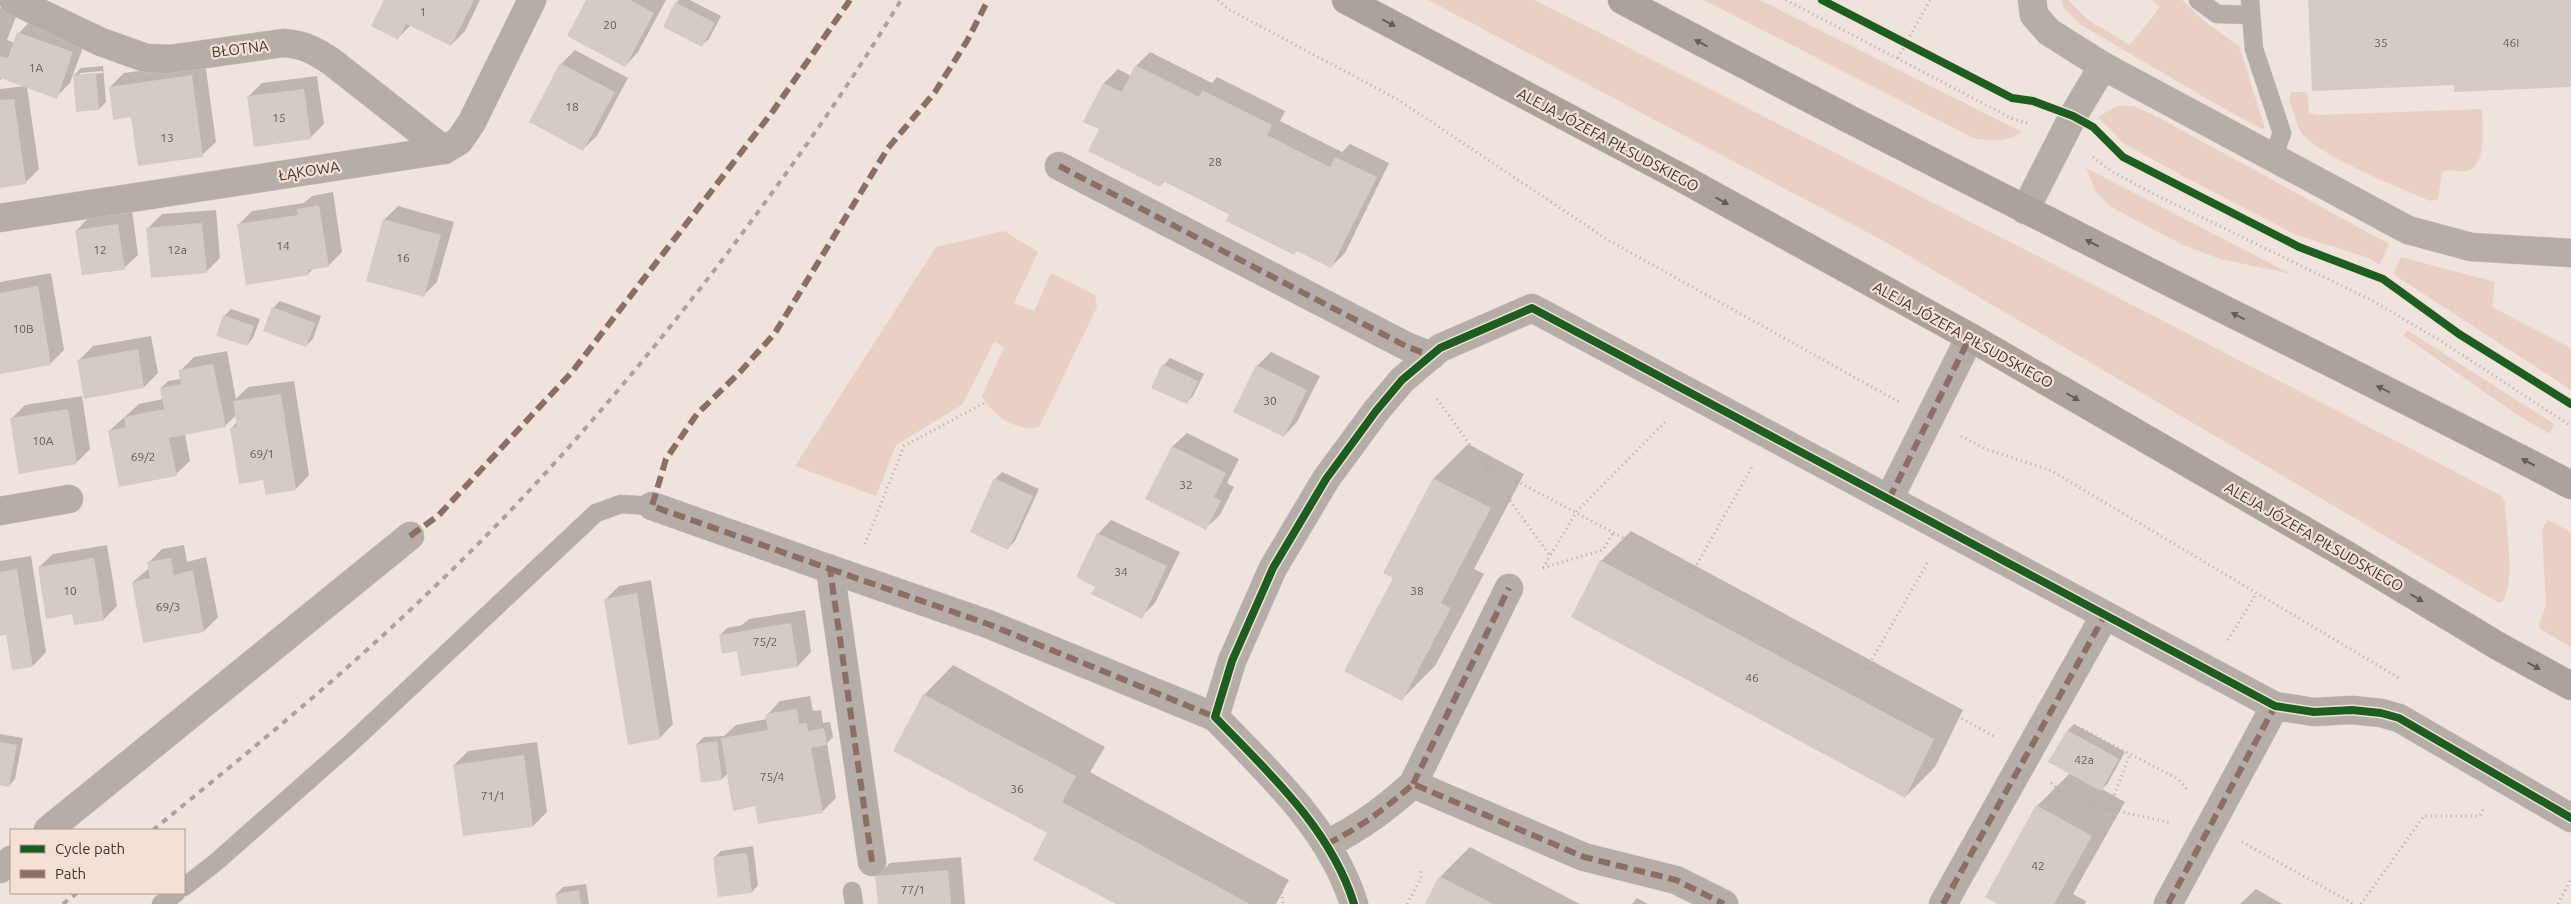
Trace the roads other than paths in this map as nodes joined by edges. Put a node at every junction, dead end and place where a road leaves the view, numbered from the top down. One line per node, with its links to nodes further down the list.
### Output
1 (13, 0): 9 (street, BŁOTNA)
2 (532, 0): 9 (street, ŁĄKOWA)
3 (1346, 0): 15 (main road, ALEJA JÓZEFA PIŁSUDSKIEGO, one-way to 15)
4 (1622, 0): 12 (main road, one-way to 4)
5 (2032, 0): 8 (street)
6 (2198, 0): 7 (lane)
7 (2250, 8): 10 (lane)
8 (2103, 66): 10 (street); 12 (street)
9 (444, 150): 13 (street, ŁĄKOWA)
10 (2273, 158): 14 (street)
11 (1059, 166): 16 (street)
12 (2025, 210): 17 (main road, one-way to 12)
13 (0, 218)
14 (2571, 254)
15 (1970, 337): 19 (street); 26 (main road, ALEJA JÓZEFA PIŁSUDSKIEGO, one-way to 26)
16 (1431, 356): 19 (street); 28 (street)
17 (2571, 485)
18 (69, 499): 21 (street)
19 (1889, 499): 25 (street)
20 (652, 506): 23 (street); 36 (lane)
21 (0, 511)
22 (410, 536): 31 (street)
23 (841, 573): 28 (street); 34 (street)
24 (1509, 588): 29 (street)
25 (2105, 615): 27 (street); 41 (street)
26 (2571, 686)
27 (2275, 706): 30 (street); 42 (street)
28 (1215, 717): 32 (street)
29 (1413, 784): 32 (street); 40 (street)
30 (2571, 818)
31 (49, 829)
32 (1327, 844): 39 (street)
33 (10, 861): 35 (street)
34 (872, 862)
35 (0, 869)
36 (185, 886)
37 (175, 894): 38 (lane)
38 (161, 904)
39 (1354, 904)
40 (1724, 904)
41 (1943, 904)
42 (2168, 904)

